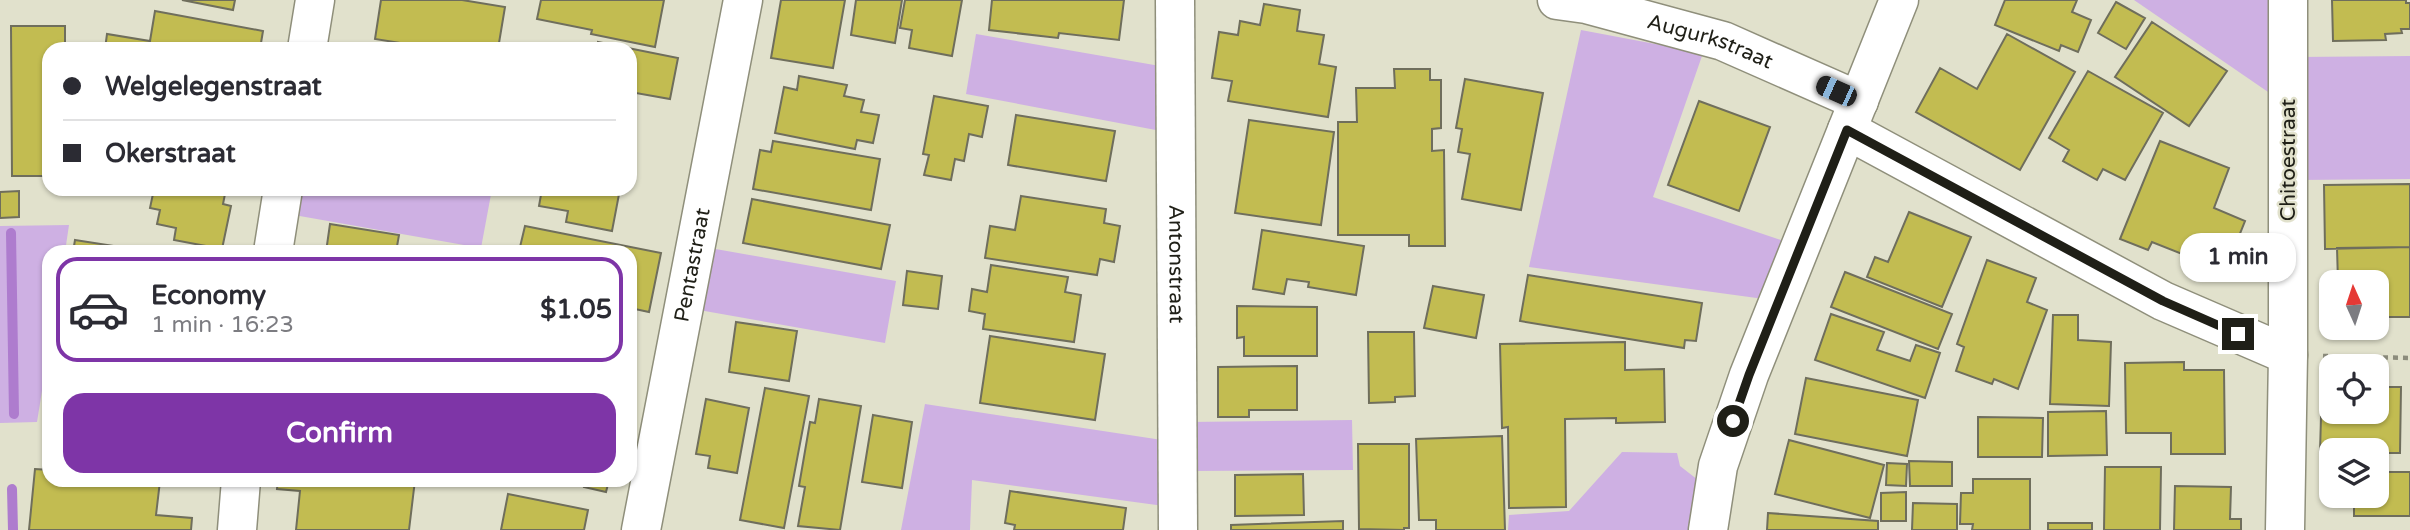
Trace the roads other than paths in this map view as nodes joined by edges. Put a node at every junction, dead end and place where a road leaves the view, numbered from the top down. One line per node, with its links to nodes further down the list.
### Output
1 (315, 0): 7 (street)
2 (743, 0): 14 (street, Pentastraat)
3 (1175, 0): 15 (street, Antonstraat)
4 (1557, 0): 8 (street, Augurkstraat)
5 (1899, 0): 8 (street)
6 (2288, 0): 11 (street, Chitoestraat)
7 (308, 42)
8 (1853, 116): 11 (street, Augurkstraat); 16 (street)
9 (281, 196): 10 (street)
10 (274, 245)
11 (2288, 355): 17 (street, Chitoestraat)
12 (240, 487): 13 (street)
13 (237, 530)
14 (641, 530)
15 (1178, 530)
16 (1708, 530)
17 (2285, 530)

